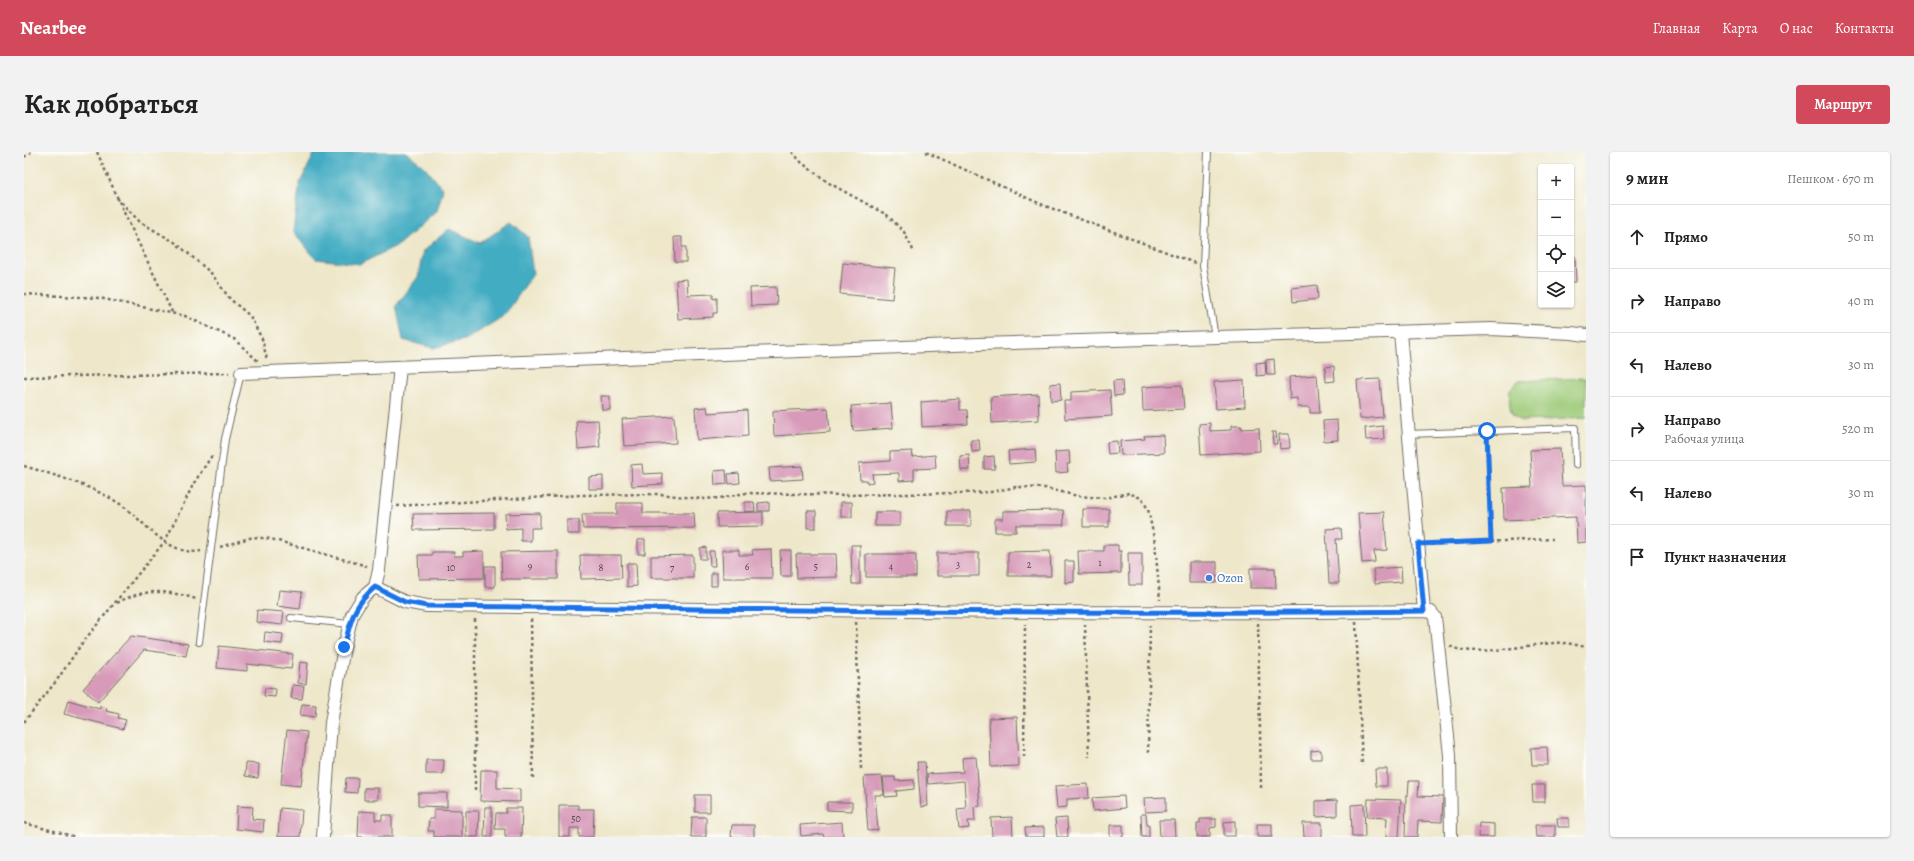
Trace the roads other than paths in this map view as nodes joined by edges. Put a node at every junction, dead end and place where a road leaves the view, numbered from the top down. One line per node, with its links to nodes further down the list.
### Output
1 (1208, 152): 4 (lane)
2 (1400, 332): 3 (street); 4 (street); 7 (street)
3 (1586, 335)
4 (1215, 337): 5 (street)
5 (400, 367): 6 (street); 9 (street)
6 (241, 373): 13 (lane)
7 (1408, 434): 8 (lane); 10 (street)
8 (1576, 465)
9 (375, 587): 10 (street); 12 (street)
10 (1424, 611): 15 (street)
11 (291, 618): 12 (lane)
12 (350, 624): 14 (street)
13 (199, 642)
14 (323, 837)
15 (1451, 837)

